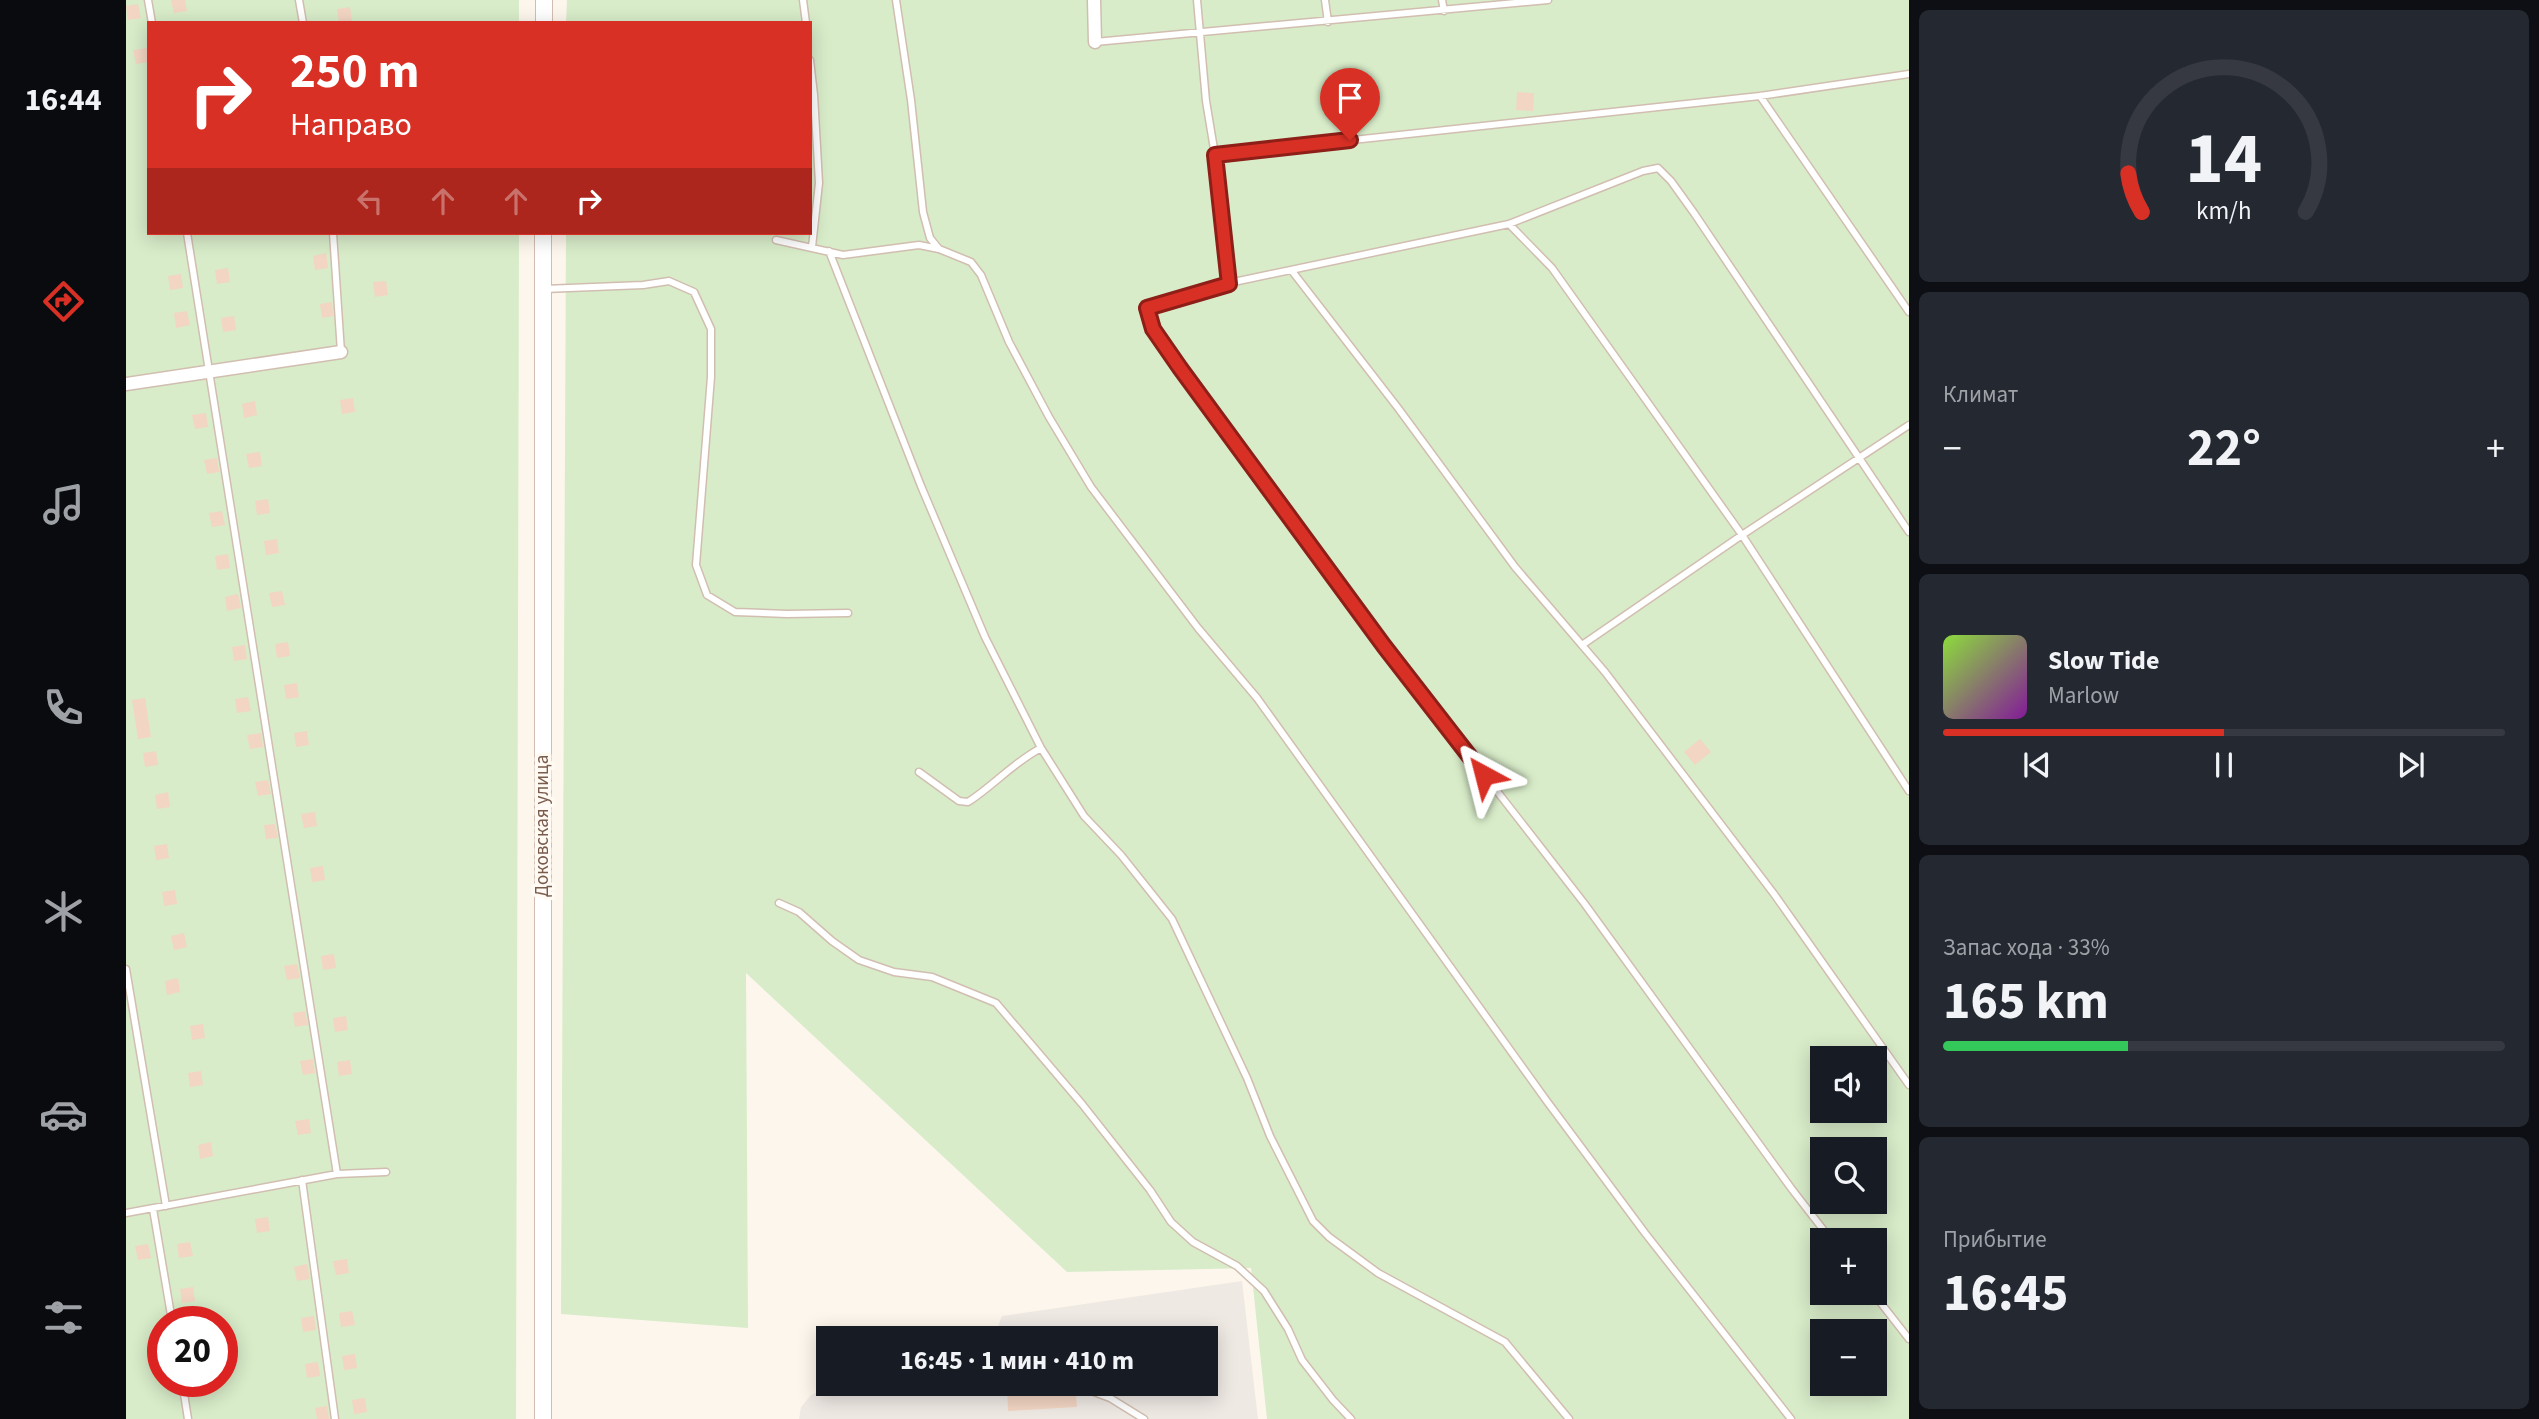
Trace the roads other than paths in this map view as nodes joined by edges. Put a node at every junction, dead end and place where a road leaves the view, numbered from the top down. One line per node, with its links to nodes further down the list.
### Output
1 (148, 0): 12 (lane)
2 (299, 0): 13 (lane)
3 (544, 0): 14 (street)
4 (803, 0): 15 (lane)
5 (896, 0): 29 (lane)
6 (1094, 0): 18 (street)
7 (1197, 0): 17 (lane)
8 (1325, 0): 16 (lane)
9 (1442, 0): 11 (lane)
10 (1548, 0): 11 (lane)
11 (1444, 11): 16 (lane)
12 (152, 21)
13 (303, 21)
14 (544, 21)
15 (806, 21)
16 (1328, 22): 17 (lane)
17 (1201, 33): 18 (lane); 22 (lane)
18 (1095, 42)
19 (1909, 74): 21 (lane)
20 (812, 78): 28 (lane)
21 (1760, 96): 22 (lane); 34 (lane)
22 (1215, 155): 32 (lane)
23 (1509, 224): 31 (lane); 39 (lane); 41 (lane)
24 (187, 235): 36 (lane)
25 (333, 235): 35 (lane)
26 (543, 235): 33 (street, Доковская улица)
27 (776, 240): 28 (lane)
28 (811, 247): 30 (lane)
29 (939, 249): 30 (lane); 68 (lane)
30 (829, 251): 44 (lane)
31 (1292, 271): 32 (lane); 43 (lane)
32 (1229, 284): 56 (lane)
33 (542, 289): 42 (lane); 64 (street, Доковская улица)
34 (1909, 312)
35 (341, 352): 36 (street)
36 (211, 371): 37 (street); 51 (lane)
37 (126, 384)
38 (1909, 425): 39 (lane)
39 (1858, 458): 40 (lane); 41 (lane)
40 (1909, 532)
41 (1742, 535): 43 (lane); 46 (lane)
42 (848, 613)
43 (1582, 645): 49 (lane)
44 (1041, 748): 45 (lane); 67 (lane)
45 (919, 772)
46 (1909, 791)
47 (779, 903): 66 (lane)
48 (126, 969): 53 (lane)
49 (1909, 1085)
50 (386, 1172): 51 (lane)
51 (337, 1174): 52 (lane)
52 (302, 1181): 53 (lane); 63 (lane)
53 (166, 1206): 54 (lane)
54 (153, 1209): 55 (lane); 58 (lane)
55 (126, 1213)
56 (1822, 1228)
57 (1882, 1305): 59 (lane)
58 (169, 1306)
59 (1909, 1339)
60 (1105, 1396): 65 (lane)
61 (185, 1397): 62 (lane)
62 (188, 1419)
63 (335, 1419)
64 (543, 1419)
65 (1144, 1419)
66 (1351, 1419)
67 (1569, 1419)
68 (1791, 1419)

